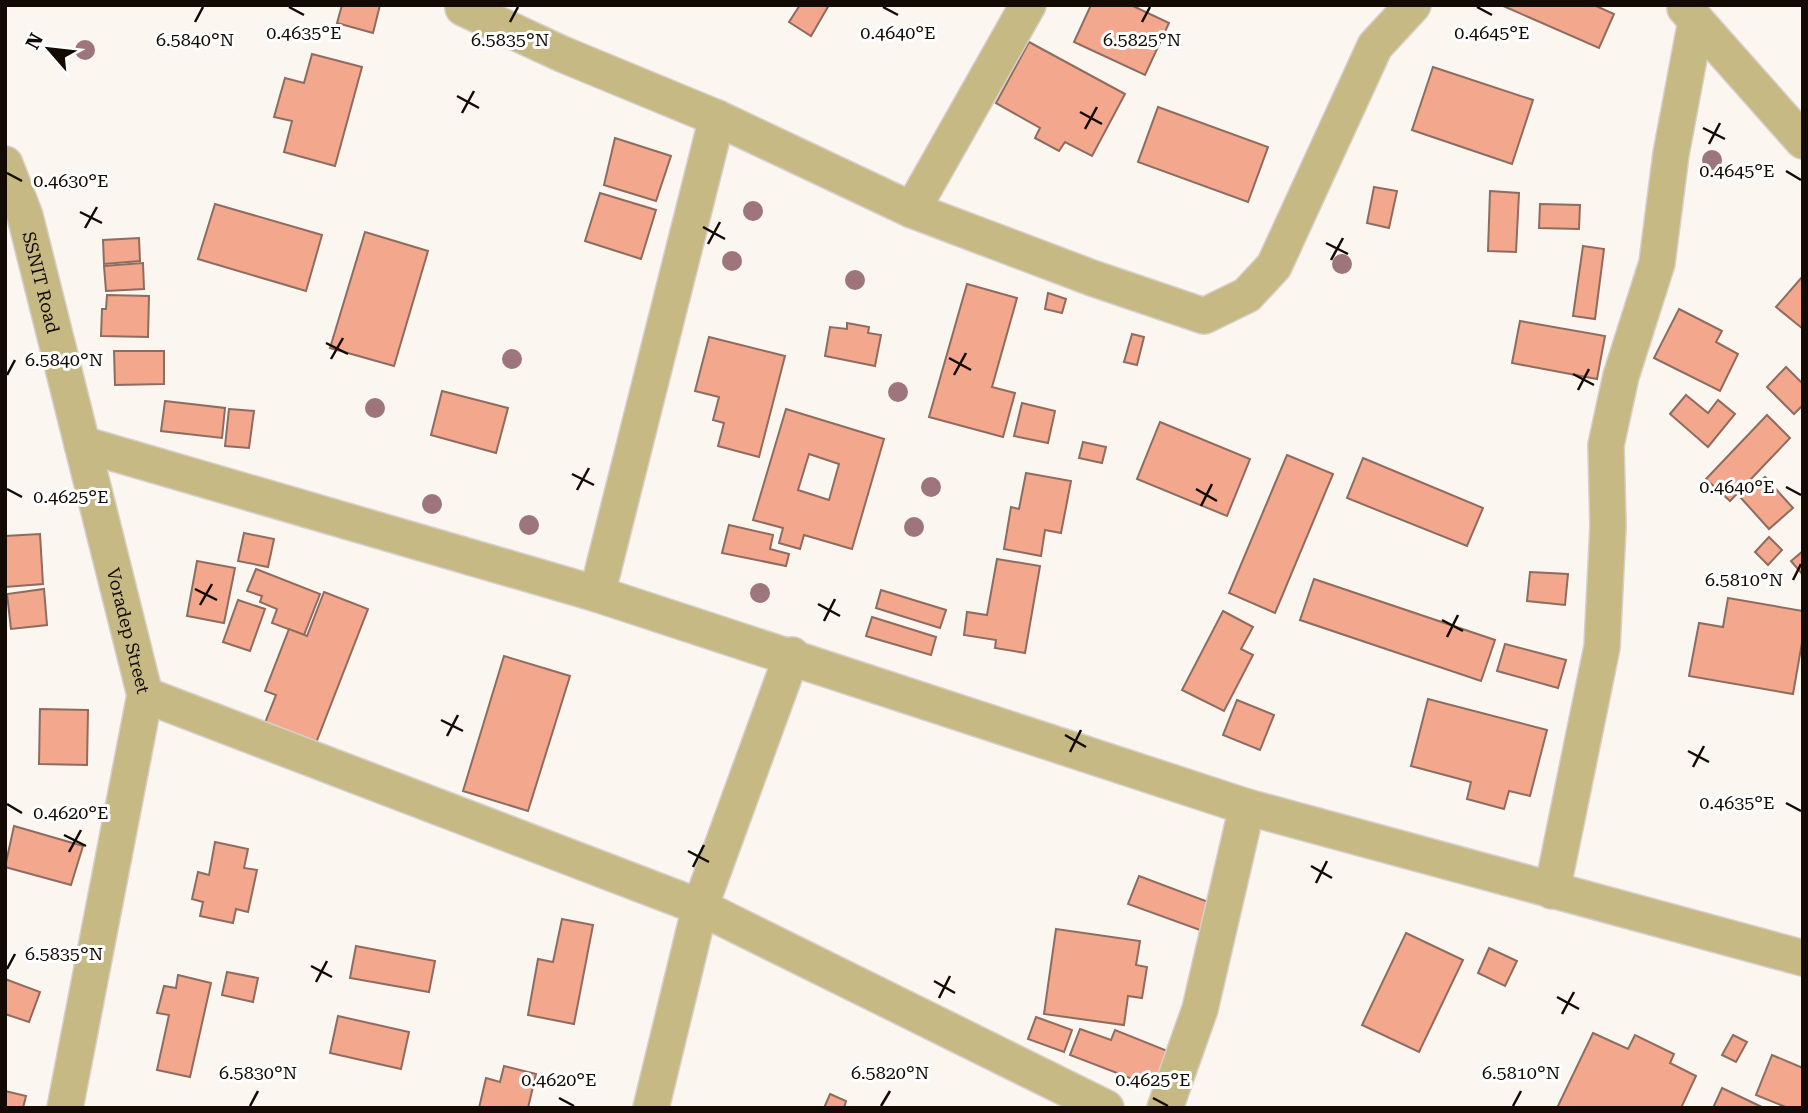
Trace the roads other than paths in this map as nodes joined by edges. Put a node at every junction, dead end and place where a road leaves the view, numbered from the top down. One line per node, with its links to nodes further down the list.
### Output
1 (1028, 5): 8 (street)
2 (1413, 5): 8 (street)
3 (463, 8): 5 (street)
4 (1689, 13): 6 (street); 14 (street)
5 (717, 118): 8 (street); 10 (street)
6 (1803, 141)
7 (5, 163): 9 (street, SSNIT Road)
8 (912, 210)
9 (82, 444): 10 (street); 12 (street, Voradep Street)
10 (597, 594): 11 (street)
11 (792, 655): 13 (street); 15 (street)
12 (145, 695): 15 (street); 17 (street, Voradep Street)
13 (1247, 807): 14 (street); 20 (street)
14 (1552, 891): 16 (street)
15 (700, 908): 18 (street); 19 (street)
16 (1803, 958)
17 (65, 1108)
18 (651, 1108)
19 (1106, 1108)
20 (1165, 1108)

